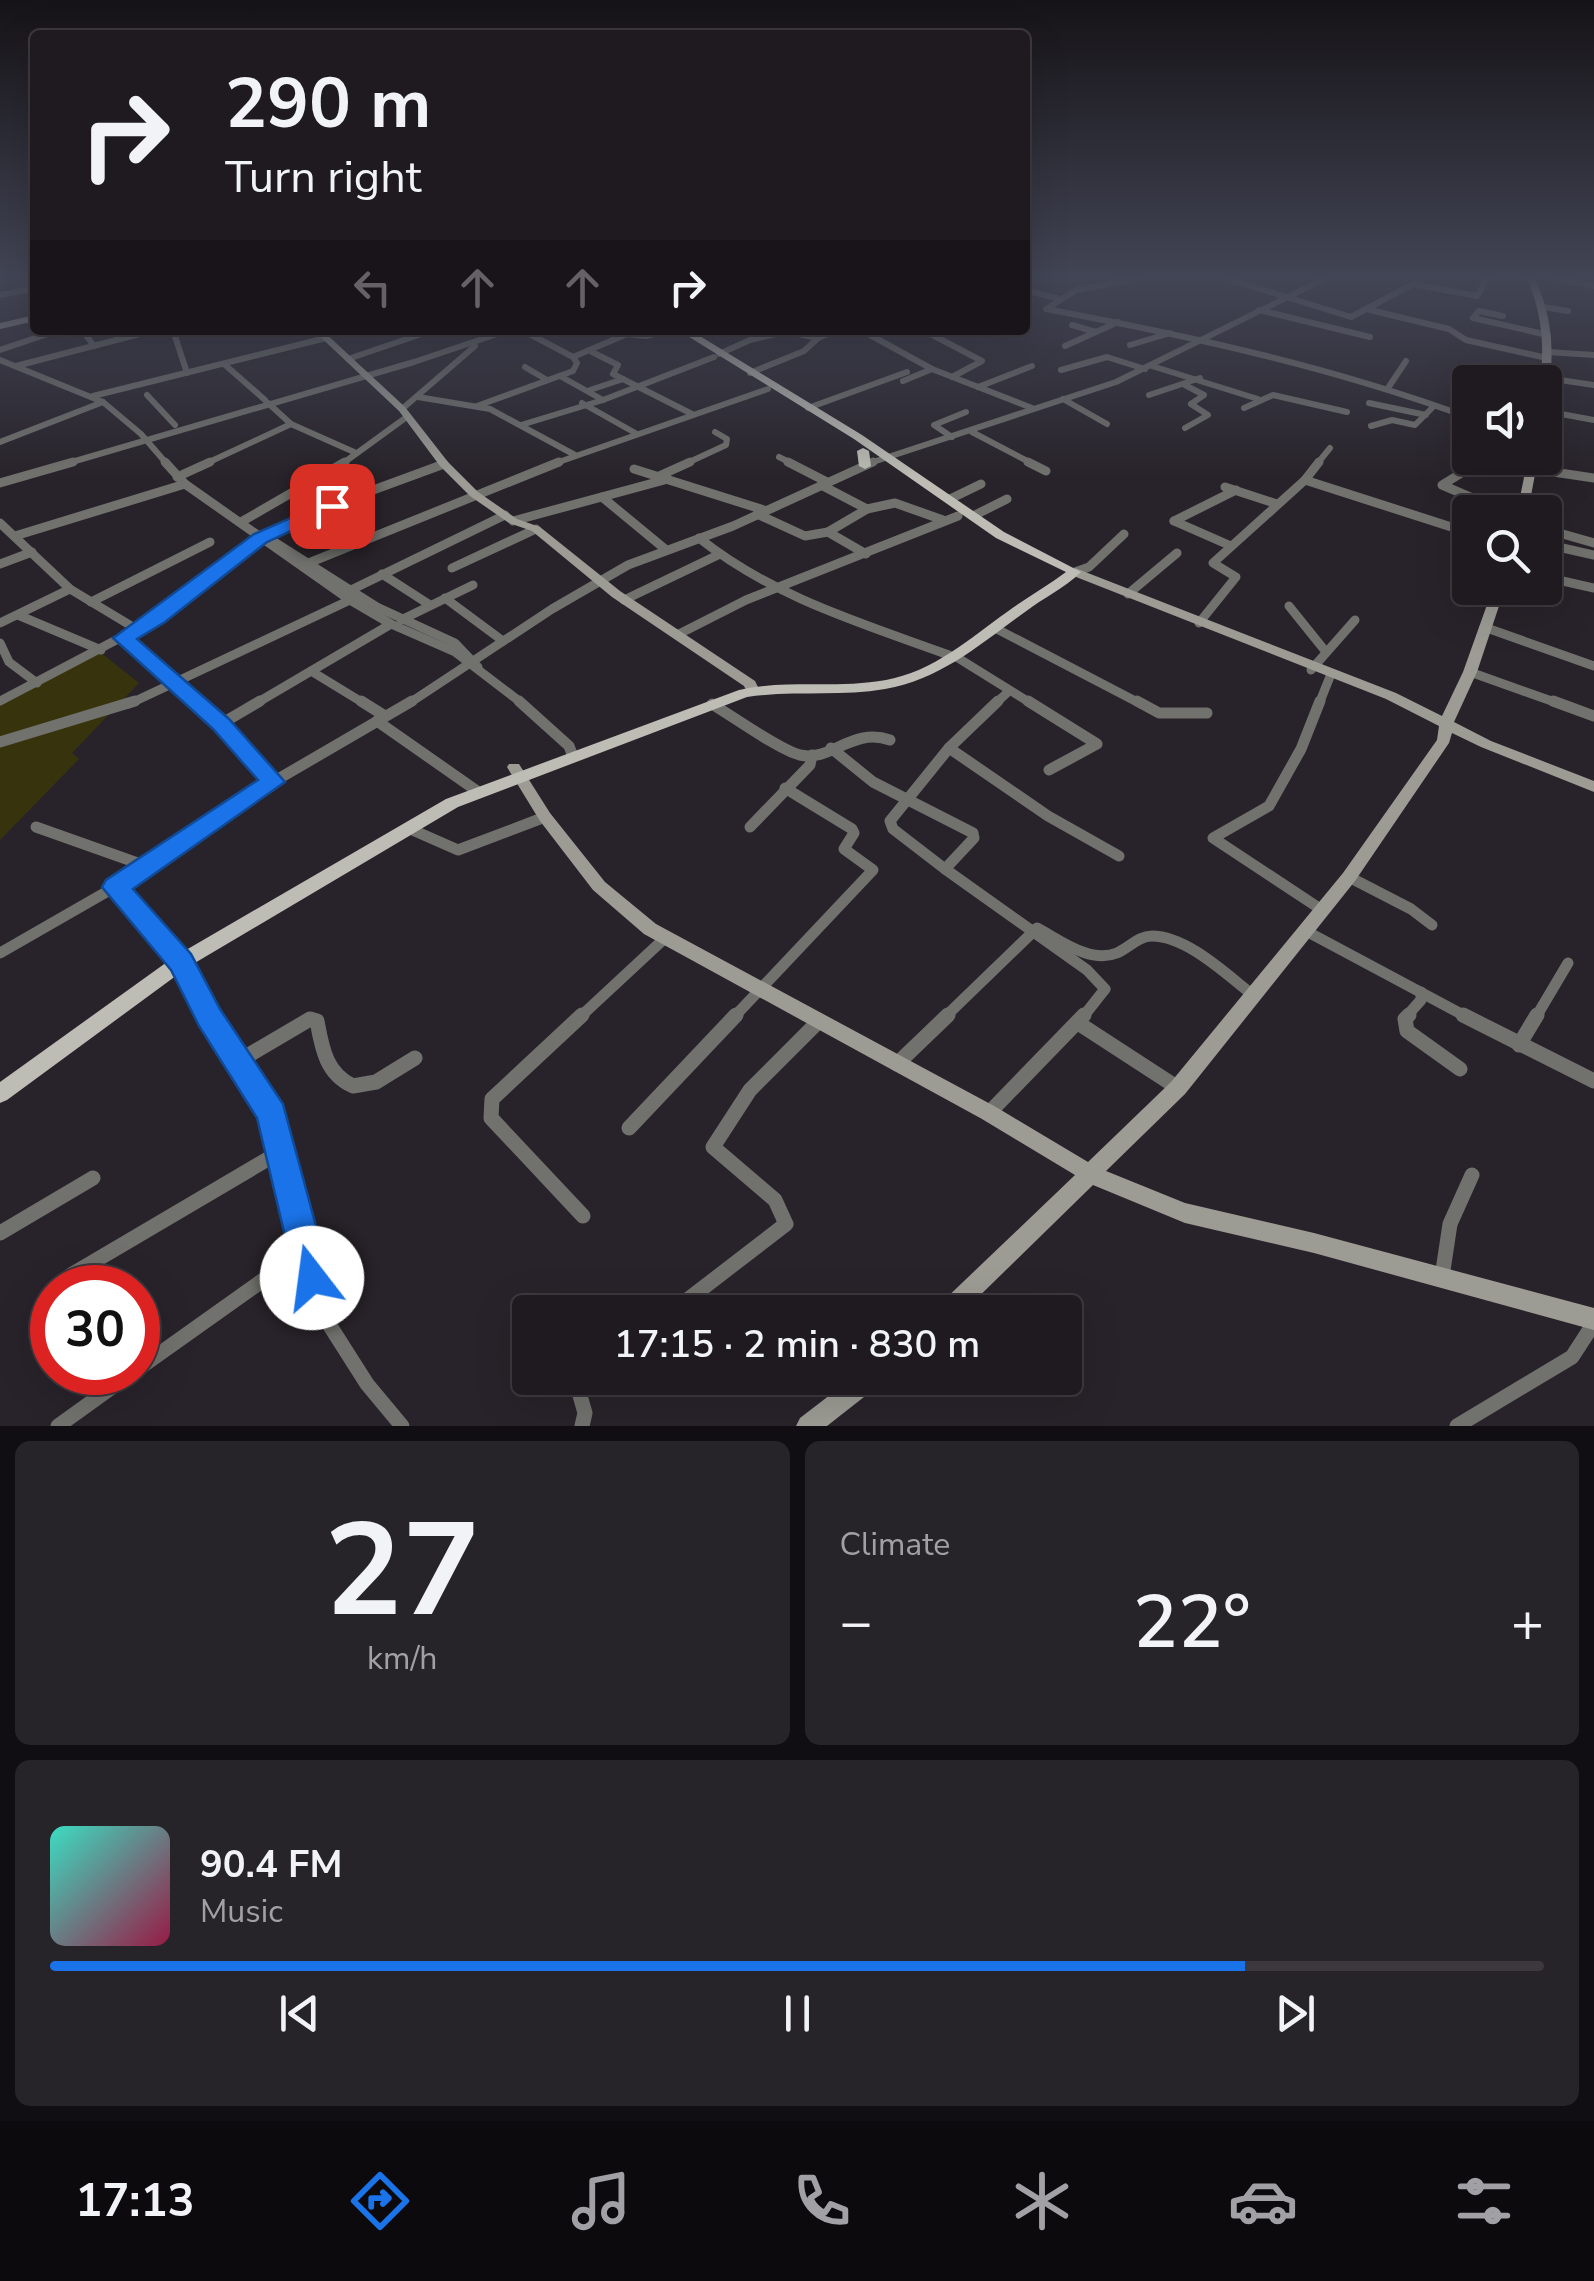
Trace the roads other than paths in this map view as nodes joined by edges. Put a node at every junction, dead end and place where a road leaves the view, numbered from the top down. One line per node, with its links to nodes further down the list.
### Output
1 (94, 346): 30 (street)
2 (178, 346): 36 (street)
3 (284, 346): 28 (street)
4 (334, 346): 25 (street)
5 (385, 346): 25 (street)
6 (451, 346): 38 (street)
7 (462, 346): 38 (street)
8 (477, 346): 55 (street)
9 (551, 346): 24 (street)
10 (605, 346): 20 (street)
11 (702, 346): 23 (main road)
12 (739, 346): 23 (street)
13 (810, 346): 37 (street)
14 (889, 346): 34 (street)
15 (955, 346): 40 (street)
16 (1192, 346): 33 (street)
17 (1229, 346): 49 (street)
18 (1496, 346): 21 (street)
19 (1547, 346): 21 (street)
20 (592, 352): 24 (street); 42 (street)
21 (1547, 355): 22 (street); 29 (street)
22 (1594, 355)
23 (717, 356): 37 (main road); 47 (street); 50 (main road)
24 (573, 357): 39 (street)
25 (348, 359): 38 (street)
26 (0, 360): 30 (street)
27 (1406, 361): 49 (street)
28 (224, 364): 36 (street); 59 (street)
29 (1547, 365)
30 (15, 366): 54 (street)
31 (1032, 366): 48 (street)
32 (524, 367): 43 (street)
33 (1149, 368): 35 (street); 41 (street); 56 (street)
34 (932, 369): 40 (street); 66 (street)
35 (1061, 370)
36 (187, 373): 54 (street)
37 (750, 373): 66 (main road)
38 (361, 375): 59 (street); 69 (street)
39 (560, 376): 43 (street); 51 (street)
40 (952, 377): 48 (street)
41 (1200, 378): 45 (street); 57 (street)
42 (623, 379): 47 (street); 51 (street)
43 (548, 380): 64 (street)
44 (1562, 383): 46 (street)
45 (1185, 385): 53 (street); 83 (street)
46 (1594, 386)
47 (638, 387): 58 (street); 74 (street)
48 (978, 387): 67 (street)
49 (1388, 388): 65 (street)
50 (768, 389): 74 (street); 93 (main road)
51 (590, 390): 58 (street)
52 (147, 395): 80 (street)
53 (1149, 395)
54 (93, 396): 60 (street)
55 (418, 397): 64 (street); 69 (street)
56 (1063, 399): 67 (street); 79 (street)
57 (1258, 399): 63 (street); 68 (street)
58 (603, 400): 61 (street)
59 (267, 401): 78 (street); 80 (street); 87 (street)
60 (103, 402): 87 (street); 89 (street)
61 (582, 403): 81 (street); 86 (street)
62 (1368, 403): 76 (street)
63 (1318, 405): 71 (street); 75 (street)
64 (478, 406): 81 (street)
65 (1434, 406): 72 (street); 76 (street)
66 (808, 408): 93 (main road)
67 (1033, 408): 85 (street)
68 (1244, 408)
69 (405, 412): 91 (street); 95 (street)
70 (966, 412): 88 (street)
71 (1347, 412)
72 (1452, 412)
73 (1562, 413): 77 (street)
74 (692, 414): 86 (street)
75 (1312, 416)
76 (1426, 416): 82 (street)
77 (1594, 420)
78 (292, 424): 91 (street); 102 (street)
79 (1107, 424)
80 (175, 425): 87 (street)
81 (521, 425): 92 (street)
82 (1372, 426)
83 (1185, 428)
84 (715, 432): 100 (street)
85 (971, 432): 88 (street); 97 (street)
86 (637, 434): 92 (street)
87 (143, 436): 102 (street); 104 (street)
88 (952, 437): 93 (street)
89 (0, 442)
90 (1330, 448): 103 (street)
91 (354, 452): 120 (street)
92 (575, 455): 109 (street)
93 (877, 456): 105 (street); 113 (main road); 117 (main road)
94 (780, 457): 105 (street)
95 (444, 464): 109 (street); 127 (street)
96 (634, 468): 100 (street)
97 (1046, 470)
98 (1562, 472): 101 (street)
99 (1458, 475): 110 (street)
100 (664, 477): 111 (street); 116 (street)
101 (1594, 478)
102 (181, 480): 120 (street); 123 (street)
103 (1304, 480): 114 (street); 122 (street)
104 (0, 481)
105 (824, 483): 115 (street); 116 (street)
106 (982, 484): 113 (street)
107 (1226, 487): 108 (street)
108 (1236, 490): 114 (street); 131 (street)
109 (474, 494): 118 (street); 139 (street)
110 (1465, 495)
111 (602, 498): 118 (street); 133 (street)
112 (1007, 499): 117 (street)
113 (950, 500): 117 (main road)
114 (1277, 504): 131 (street)
115 (867, 509): 119 (street); 124 (street)
116 (760, 512): 124 (street); 128 (street)
117 (966, 516): 119 (street); 142 (main road)
118 (509, 518): 121 (street); 143 (street)
119 (943, 520): 136 (street)
120 (241, 522): 127 (street)
121 (536, 528): 141 (street); 144 (street)
122 (1452, 528)
123 (6, 530): 134 (street)
124 (828, 532): 136 (street)
125 (1124, 534): 142 (street)
126 (1562, 534): 130 (street)
127 (260, 535): 139 (street); 151 (street); 165 (street)
128 (699, 538): 133 (street); 137 (street)
129 (210, 542): 154 (street)
130 (1594, 543)
131 (1231, 546): 162 (street)
132 (1562, 548): 138 (street)
133 (665, 549): 144 (street)
134 (32, 552): 140 (street); 148 (street)
135 (1178, 553): 150 (street)
136 (866, 554): 149 (street)
137 (718, 555): 149 (street); 153 (street)
138 (1594, 555)
139 (311, 562): 151 (street)
140 (0, 564)
141 (452, 568)
142 (1068, 572): 150 (street); 164 (main road); 172 (main road); 176 (street)
143 (382, 574): 151 (street); 155 (street)
144 (600, 581): 153 (street); 168 (street)
145 (1562, 581): 147 (street)
146 (473, 585): 152 (street)
147 (1594, 588)
148 (70, 589): 154 (street); 158 (street)
149 (774, 589): 166 (street); 172 (street)
150 (1128, 594): 162 (street)
151 (350, 595): 160 (street); 179 (street)
152 (444, 598): 155 (street); 168 (street)
153 (624, 600): 166 (street)
154 (91, 602): 165 (street)
155 (430, 605): 160 (street)
156 (1492, 605): 163 (street)
157 (1289, 606): 171 (street)
158 (18, 615): 161 (street); 170 (street)
159 (1356, 620): 171 (street)
160 (396, 622): 173 (street); 175 (street)
161 (0, 623)
162 (1199, 623): 176 (street)
163 (1484, 627): 174 (street); 177 (street)
164 (995, 628): 172 (main road); 184 (street)
165 (138, 630): 167 (street)
166 (680, 634): 180 (street)
167 (124, 638): 170 (street); 179 (street)
168 (503, 641): 173 (street)
169 (0, 643): 178 (street)
170 (101, 650): 178 (street)
171 (1326, 652): 176 (street)
172 (954, 656): 180 (main road); 181 (street)
173 (472, 663): 186 (street); 193 (street)
174 (1594, 666)
175 (311, 671): 186 (street); 188 (street)
176 (1321, 671): 187 (street); 211 (street)
177 (1470, 672): 185 (street); 187 (street)
178 (37, 683): 182 (street)
179 (170, 683): 188 (street); 190 (street)
180 (752, 688): 183 (main road); 193 (main road)
181 (1009, 691): 192 (street); 195 (street)
182 (0, 701)
183 (712, 704): 193 (main road); 194 (street)
184 (1207, 713)
185 (1594, 716)
186 (381, 719): 197 (street); 198 (street)
187 (1447, 721): 200 (street); 209 (street)
188 (221, 724): 197 (street)
189 (890, 740): 191 (street)
190 (0, 742)
191 (831, 748): 194 (street); 201 (street)
192 (948, 748): 201 (street); 206 (street)
193 (571, 750): 196 (main road)
194 (812, 755): 199 (street)
195 (1049, 770)
196 (515, 771): 198 (main road); 202 (street)
197 (273, 782): 207 (street)
198 (475, 788): 205 (main road); 217 (main road)
199 (785, 788): 204 (street); 219 (street)
200 (1594, 788)
201 (907, 797): 208 (street); 208 (street)
202 (545, 817): 205 (street); 215 (street)
203 (36, 827): 207 (street)
204 (750, 827)
205 (408, 828): 217 (main road)
206 (1119, 856)
207 (146, 866): 210 (street)
208 (945, 869): 213 (street)
209 (1349, 877): 211 (street); 212 (street)
210 (115, 887): 216 (street); 217 (street)
211 (1322, 910): 214 (street)
212 (1432, 925)
213 (1032, 930): 221 (street); 223 (street); 227 (street)
214 (1306, 931): 220 (street); 221 (street)
215 (665, 938): 219 (street); 239 (street)
216 (0, 953)
217 (178, 958): 226 (street); 230 (main road); 232 (main road)
218 (1568, 963): 224 (street)
219 (758, 990): 222 (street); 234 (street)
220 (1421, 992): 224 (street); 228 (street)
221 (1253, 995): 231 (street)
222 (818, 1021): 227 (street); 244 (street)
223 (1078, 1023): 231 (street); 233 (street)
224 (1519, 1045): 229 (street)
225 (415, 1058): 226 (street)
226 (237, 1062): 235 (street)
227 (896, 1064): 233 (street)
228 (1460, 1069)
229 (1594, 1080)
230 (0, 1082)
231 (1178, 1088): 236 (street)
232 (0, 1094)
233 (989, 1113): 236 (street)
234 (629, 1128)
235 (282, 1150): 241 (street); 242 (street)
236 (1092, 1175): 243 (street); 245 (street)
237 (1472, 1175): 243 (street)
238 (93, 1178): 240 (street)
239 (583, 1216)
240 (0, 1233)
241 (304, 1251): 247 (street); 252 (street)
242 (88, 1265)
243 (1442, 1278): 246 (street)
244 (694, 1295)
245 (966, 1295)
246 (1594, 1321): 255 (street)
247 (160, 1353)
248 (101, 1395): 251 (street)
249 (580, 1395): 253 (street)
250 (848, 1395): 254 (street)
251 (58, 1426)
252 (402, 1426)
253 (582, 1426)
254 (808, 1426)
255 (1457, 1426)

